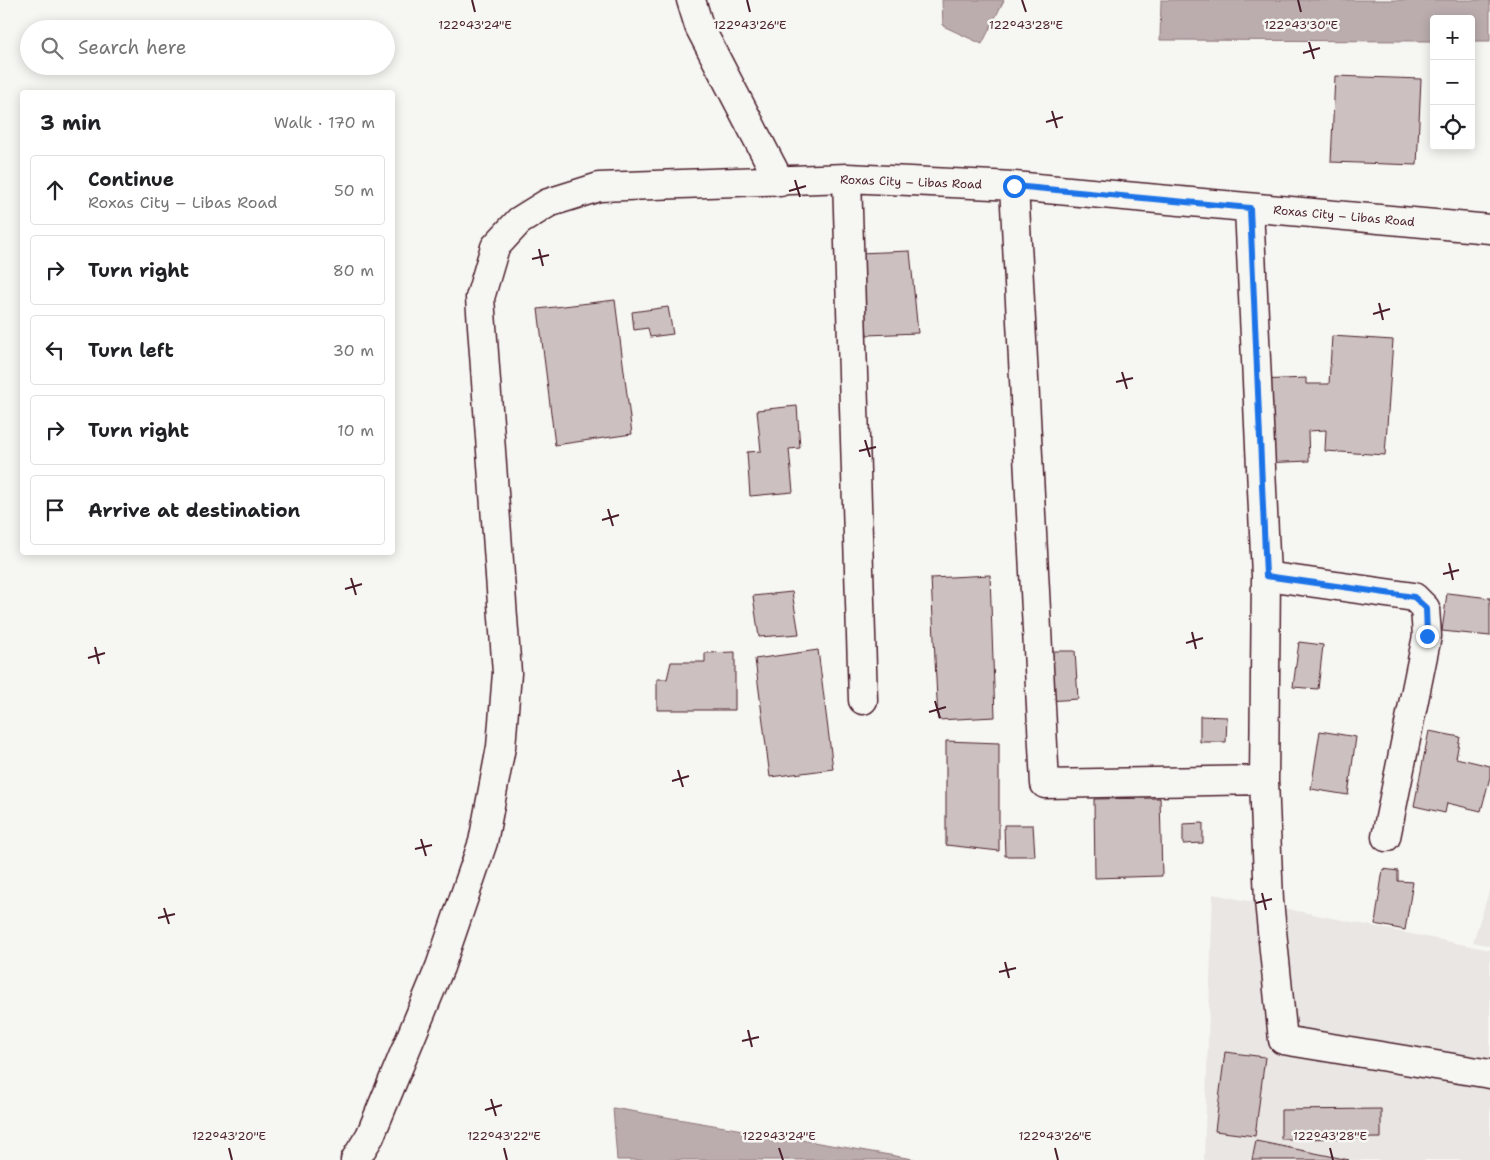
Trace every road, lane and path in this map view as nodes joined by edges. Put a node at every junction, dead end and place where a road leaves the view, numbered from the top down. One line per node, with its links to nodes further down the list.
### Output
1 (691, 0): 3 (street)
2 (847, 178): 3 (street, Roxas City – Libas Road); 4 (street, Roxas City – Libas Road); 8 (street)
3 (780, 182): 12 (street, Roxas City – Libas Road)
4 (1014, 186): 5 (street, Roxas City – Libas Road); 9 (street)
5 (1250, 208): 6 (street, Roxas City – Libas Road); 7 (street)
6 (1490, 229)
7 (1266, 576): 9 (street); 10 (street)
8 (863, 700)
9 (1264, 780): 11 (street)
10 (1386, 837)
11 (1490, 1074)
12 (355, 1160)

